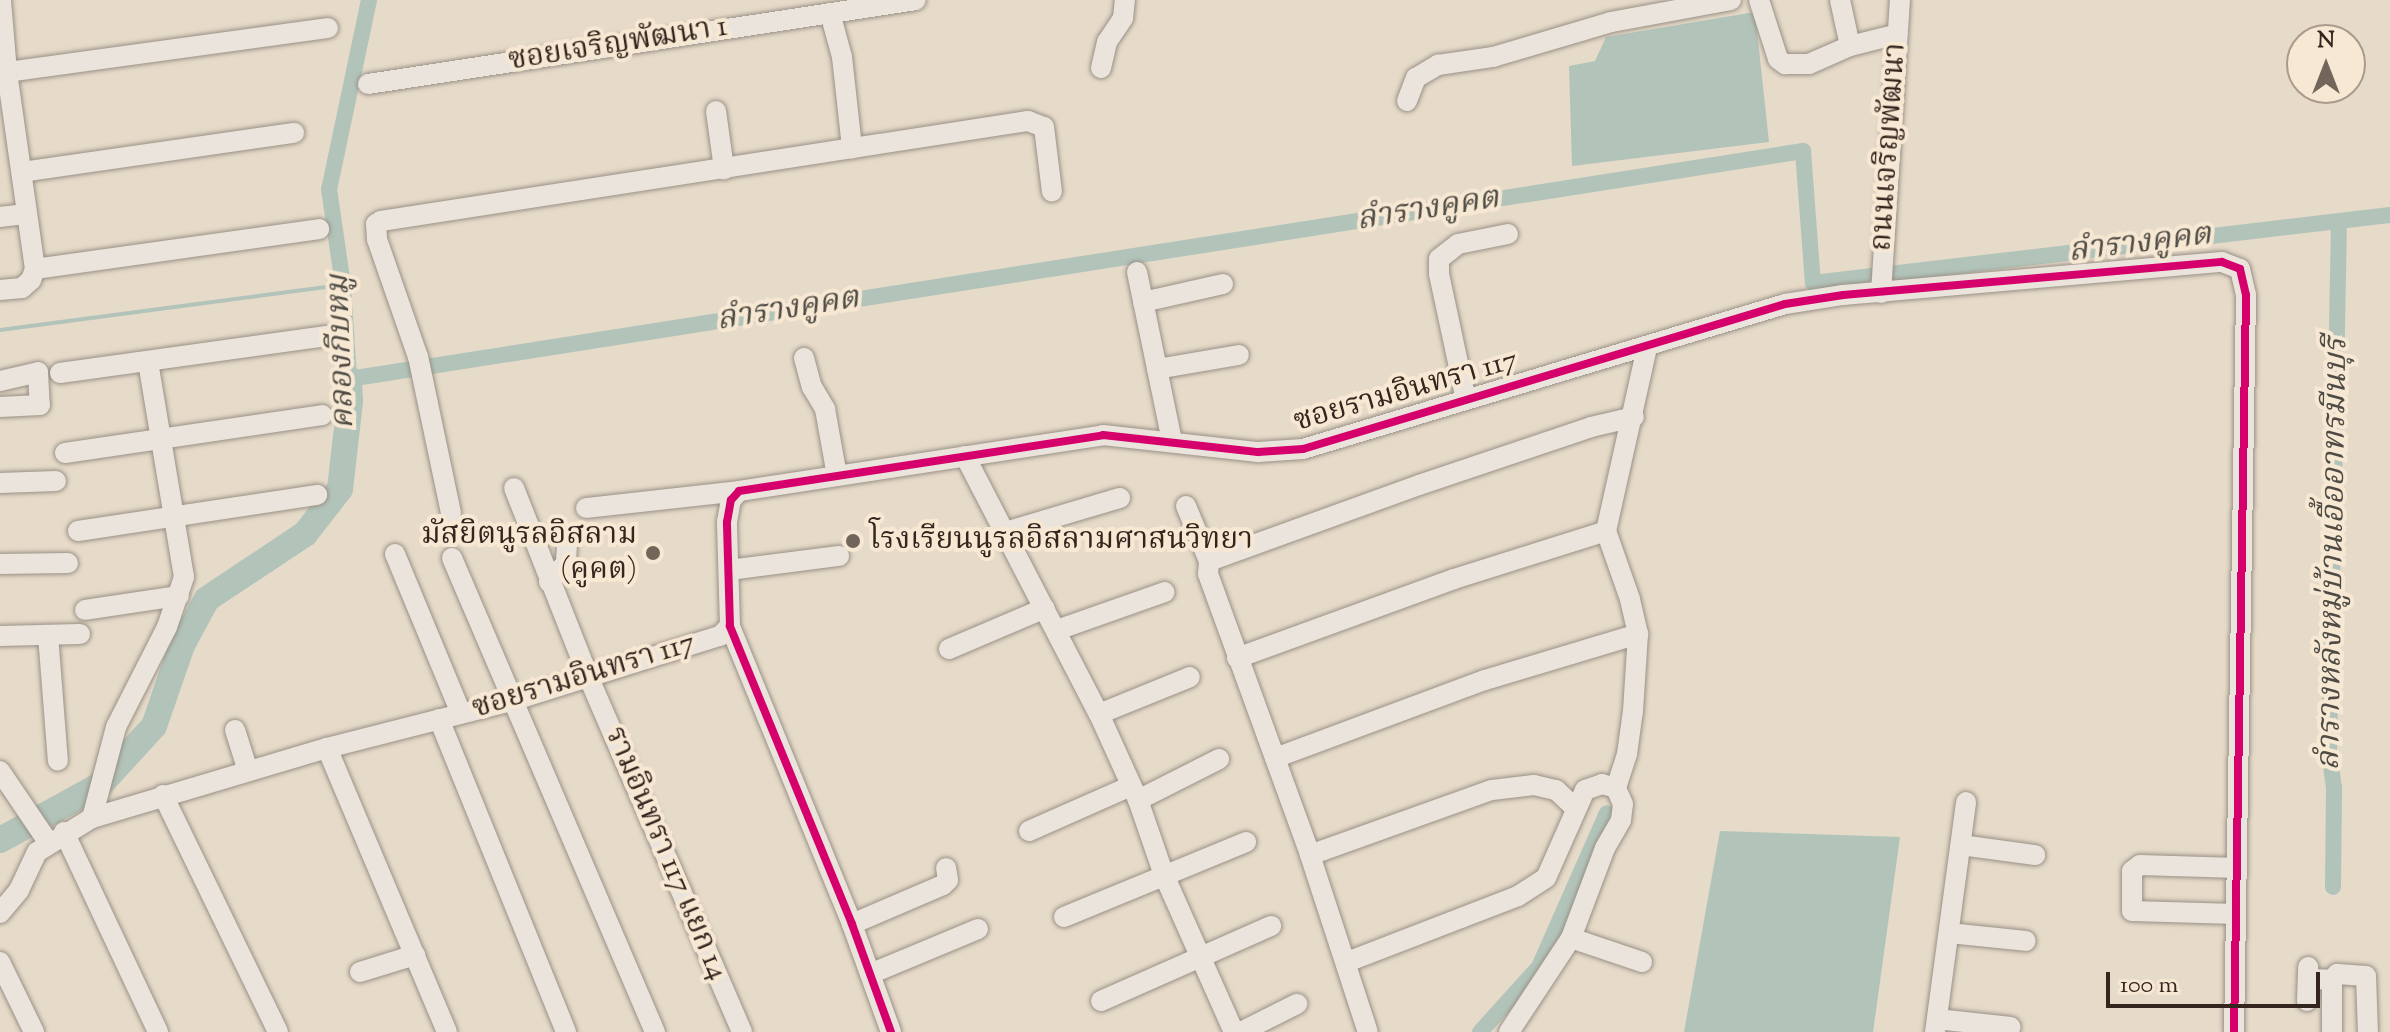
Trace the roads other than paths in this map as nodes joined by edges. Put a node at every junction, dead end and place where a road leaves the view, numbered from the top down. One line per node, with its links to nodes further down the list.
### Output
1 (1, 0): 8 (street)
2 (916, 0): 9 (street, ซอยเจริญพัฒนา 1)
3 (1125, 0): 13 (street)
4 (1731, 0): 16 (street)
5 (1759, 0): 12 (street)
6 (1840, 0): 12 (street)
7 (1900, 0): 11 (street, ถนนเจริญพัฒนา)
8 (0, 13): 14 (street)
9 (830, 13): 15 (street, ซอยเจริญพัฒนา 1); 20 (street)
10 (328, 28): 14 (street)
11 (1898, 34): 12 (street); 30 (street, ถนนเจริญพัฒนา)
12 (1850, 46)
13 (1101, 68)
14 (7, 72): 18 (street)
15 (368, 84)
16 (1407, 101)
17 (716, 111): 21 (street)
18 (6, 113): 22 (street)
19 (294, 133): 22 (street)
20 (852, 148): 21 (street); 23 (street)
21 (724, 169): 59 (street)
22 (22, 172): 24 (street)
23 (1052, 192)
24 (26, 214): 25 (street); 28 (street)
25 (0, 217)
26 (319, 229): 28 (street)
27 (1508, 234): 42 (street)
28 (35, 269): 32 (street)
29 (1137, 272): 33 (street)
30 (1882, 279): 35 (street, ซอยรามอินทรา 117); 111 (street, ซอยรามอินทรา 117)
31 (1223, 284): 33 (street)
32 (0, 290)
33 (1143, 302): 39 (street)
34 (326, 336): 38 (street)
35 (1647, 347): 42 (street, ซอยรามอินทรา 117); 45 (street)
36 (1239, 355): 39 (street)
37 (804, 358): 50 (street)
38 (148, 361): 40 (street); 46 (street)
39 (1157, 369): 47 (street)
40 (60, 373)
41 (0, 381): 43 (street)
42 (1466, 400): 47 (street, ซอยรามอินทรา 117)
43 (0, 407)
44 (322, 415): 46 (street)
45 (1634, 417): 62 (street); 68 (street)
46 (161, 439): 48 (street); 60 (street)
47 (1172, 441): 49 (street, ซอยรามอินทรา 117)
48 (65, 453)
49 (965, 456): 50 (street, ซอยรามอินทรา 117); 63 (street)
50 (837, 476): 54 (street, ซอยรามอินทรา 117)
51 (56, 481): 52 (street)
52 (0, 483)
53 (514, 488): 72 (street, รามอินทรา 117 แยก 14)
54 (739, 491): 58 (street); 71 (street, ซอยรามอินทรา 117)
55 (317, 495): 60 (street)
56 (1120, 498): 63 (street)
57 (1186, 506): 68 (street)
58 (586, 508)
59 (451, 513)
60 (175, 517): 61 (street); 74 (street)
61 (78, 531)
62 (1606, 531): 80 (street); 84 (street)
63 (1005, 532): 75 (street)
64 (567, 544): 72 (street)
65 (395, 554): 88 (street)
66 (839, 556): 71 (street)
67 (452, 558): 87 (street)
68 (1209, 561): 84 (street)
69 (68, 563): 70 (street)
70 (0, 564)
71 (729, 570): 77 (street, ซอยรามอินทรา 117)
72 (549, 582): 85 (street, รามอินทรา 117 แยก 14)
73 (1165, 592): 78 (street)
74 (179, 596): 76 (street); 103 (street)
75 (1045, 608): 78 (street); 83 (street)
76 (85, 610)
77 (730, 626): 85 (street, ซอยรามอินทรา 117); 116 (street)
78 (1057, 630): 89 (street)
79 (80, 634): 81 (street)
80 (1638, 634): 93 (street); 98 (street)
81 (48, 635): 82 (street); 95 (street)
82 (0, 636)
83 (949, 649)
84 (1237, 658): 93 (street)
85 (588, 676): 87 (street, ซอยรามอินทรา 117); 141 (street, รามอินทรา 117 แยก 14)
86 (1190, 677): 89 (street)
87 (512, 701): 88 (street, ซอยรามอินทรา 117); 140 (street)
88 (461, 713): 90 (street, ซอยรามอินทรา 117)
89 (1099, 714): 99 (street)
90 (439, 719): 92 (street, ซอยรามอินทรา 117); 139 (street)
91 (235, 730): 97 (street)
92 (327, 748): 97 (street, ซอยรามอินทรา 117); 122 (street)
93 (1275, 758): 108 (street)
94 (1219, 759): 99 (street)
95 (58, 761)
96 (0, 771): 105 (street)
97 (248, 771): 100 (street, ซอยรามอินทรา 117)
98 (1616, 788): 102 (street); 120 (street)
99 (1134, 793): 104 (street); 112 (street)
100 (163, 795): 103 (street, ซอยรามอินทรา 117); 137 (street)
101 (1966, 802): 107 (street)
102 (1575, 808): 108 (street); 125 (street)
103 (94, 809): 105 (street, ซอยรามอินทรา 117)
104 (1029, 831)
105 (50, 833): 113 (street, ซอยรามอินทรา 117); 136 (street)
106 (1246, 842): 112 (street)
107 (1961, 845): 109 (street); 119 (street)
108 (1310, 855): 125 (street)
109 (2035, 855)
110 (946, 868): 116 (street)
111 (2237, 868): 114 (street); 114 (street)
112 (1164, 875): 115 (street); 123 (street)
113 (0, 913)
114 (2236, 914): 147 (street)
115 (1064, 917)
116 (852, 924): 128 (street)
117 (1271, 926): 123 (street)
118 (978, 929): 128 (street)
119 (1949, 933): 121 (street); 133 (street)
120 (1571, 938): 126 (street); 146 (street)
121 (2026, 941)
122 (415, 955): 127 (street); 138 (street)
123 (1200, 957): 130 (street); 143 (street)
124 (0, 962): 135 (street)
125 (1347, 962): 145 (street)
126 (1642, 962)
127 (360, 972)
128 (870, 974): 142 (street)
129 (2332, 980): 131 (street); 148 (street); 149 (street)
130 (1101, 1001)
131 (2307, 1001)
132 (1297, 1004): 144 (street)
133 (1936, 1026): 134 (street)
134 (2011, 1027)
135 (34, 1032)
136 (158, 1032)
137 (278, 1032)
138 (447, 1032)
139 (566, 1032)
140 (655, 1032)
141 (742, 1032)
142 (891, 1032)
143 (1234, 1032)
144 (1241, 1032)
145 (1368, 1032)
146 (1509, 1032)
147 (2234, 1032)
148 (2332, 1032)
149 (2368, 1032)

